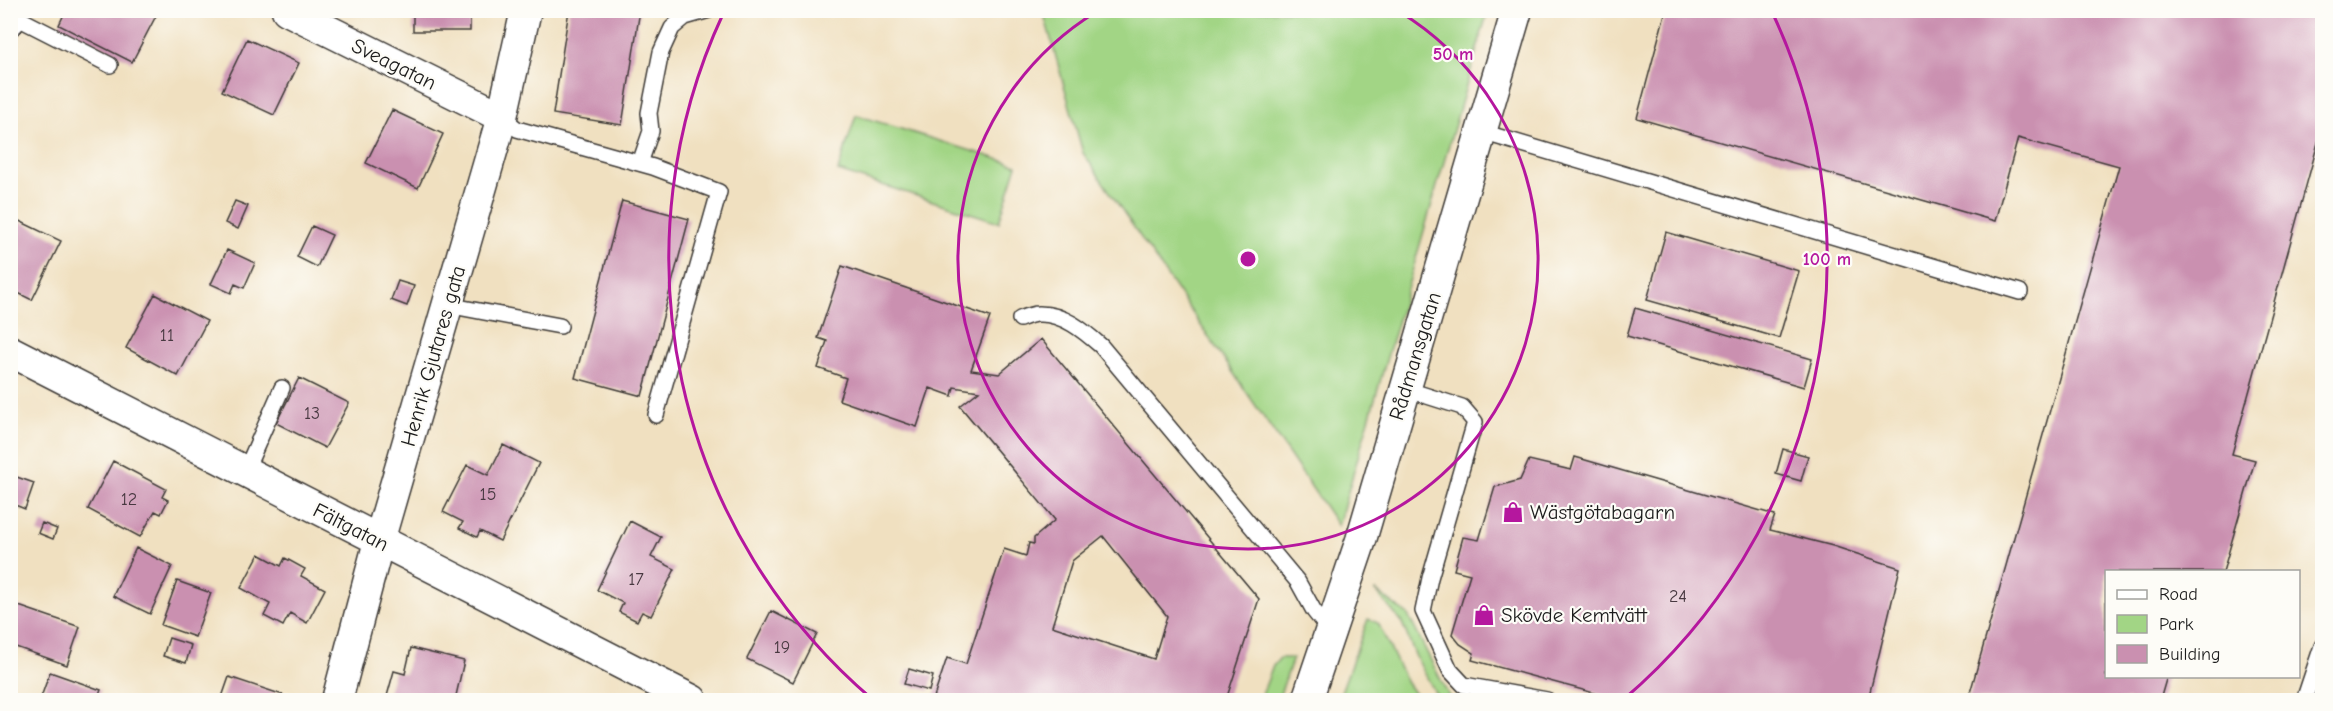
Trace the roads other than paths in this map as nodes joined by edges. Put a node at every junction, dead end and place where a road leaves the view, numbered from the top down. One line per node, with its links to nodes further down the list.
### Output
1 (287, 10): 9 (street, Sveagatan)
2 (526, 10): 9 (street, Henrik Gjutares gata)
3 (670, 10): 7 (lane)
4 (709, 10): 7 (lane)
5 (1517, 10): 10 (street, Rådmansgatan)
6 (12, 15): 8 (lane)
7 (672, 28): 11 (lane)
8 (110, 65)
9 (502, 117): 11 (lane); 13 (street, Henrik Gjutares gata)
10 (1482, 132): 12 (lane); 18 (street, Rådmansgatan)
11 (640, 163): 19 (lane)
12 (2020, 292)
13 (447, 305): 15 (lane); 21 (street, Henrik Gjutares gata)
14 (1020, 319): 22 (lane)
15 (560, 326)
16 (10, 351): 20 (street, Fältgatan)
17 (282, 388): 20 (lane)
18 (1405, 389): 22 (street, Rådmansgatan); 27 (lane)
19 (656, 415)
20 (244, 472): 21 (street, Fältgatan)
21 (379, 542): 24 (street, Henrik Gjutares gata); 25 (street, Fältgatan)
22 (1330, 631): 26 (street, Rådmansgatan)
23 (2322, 646): 28 (lane)
24 (337, 700)
25 (692, 700)
26 (1306, 700)
27 (1547, 700)
28 (2304, 700)

